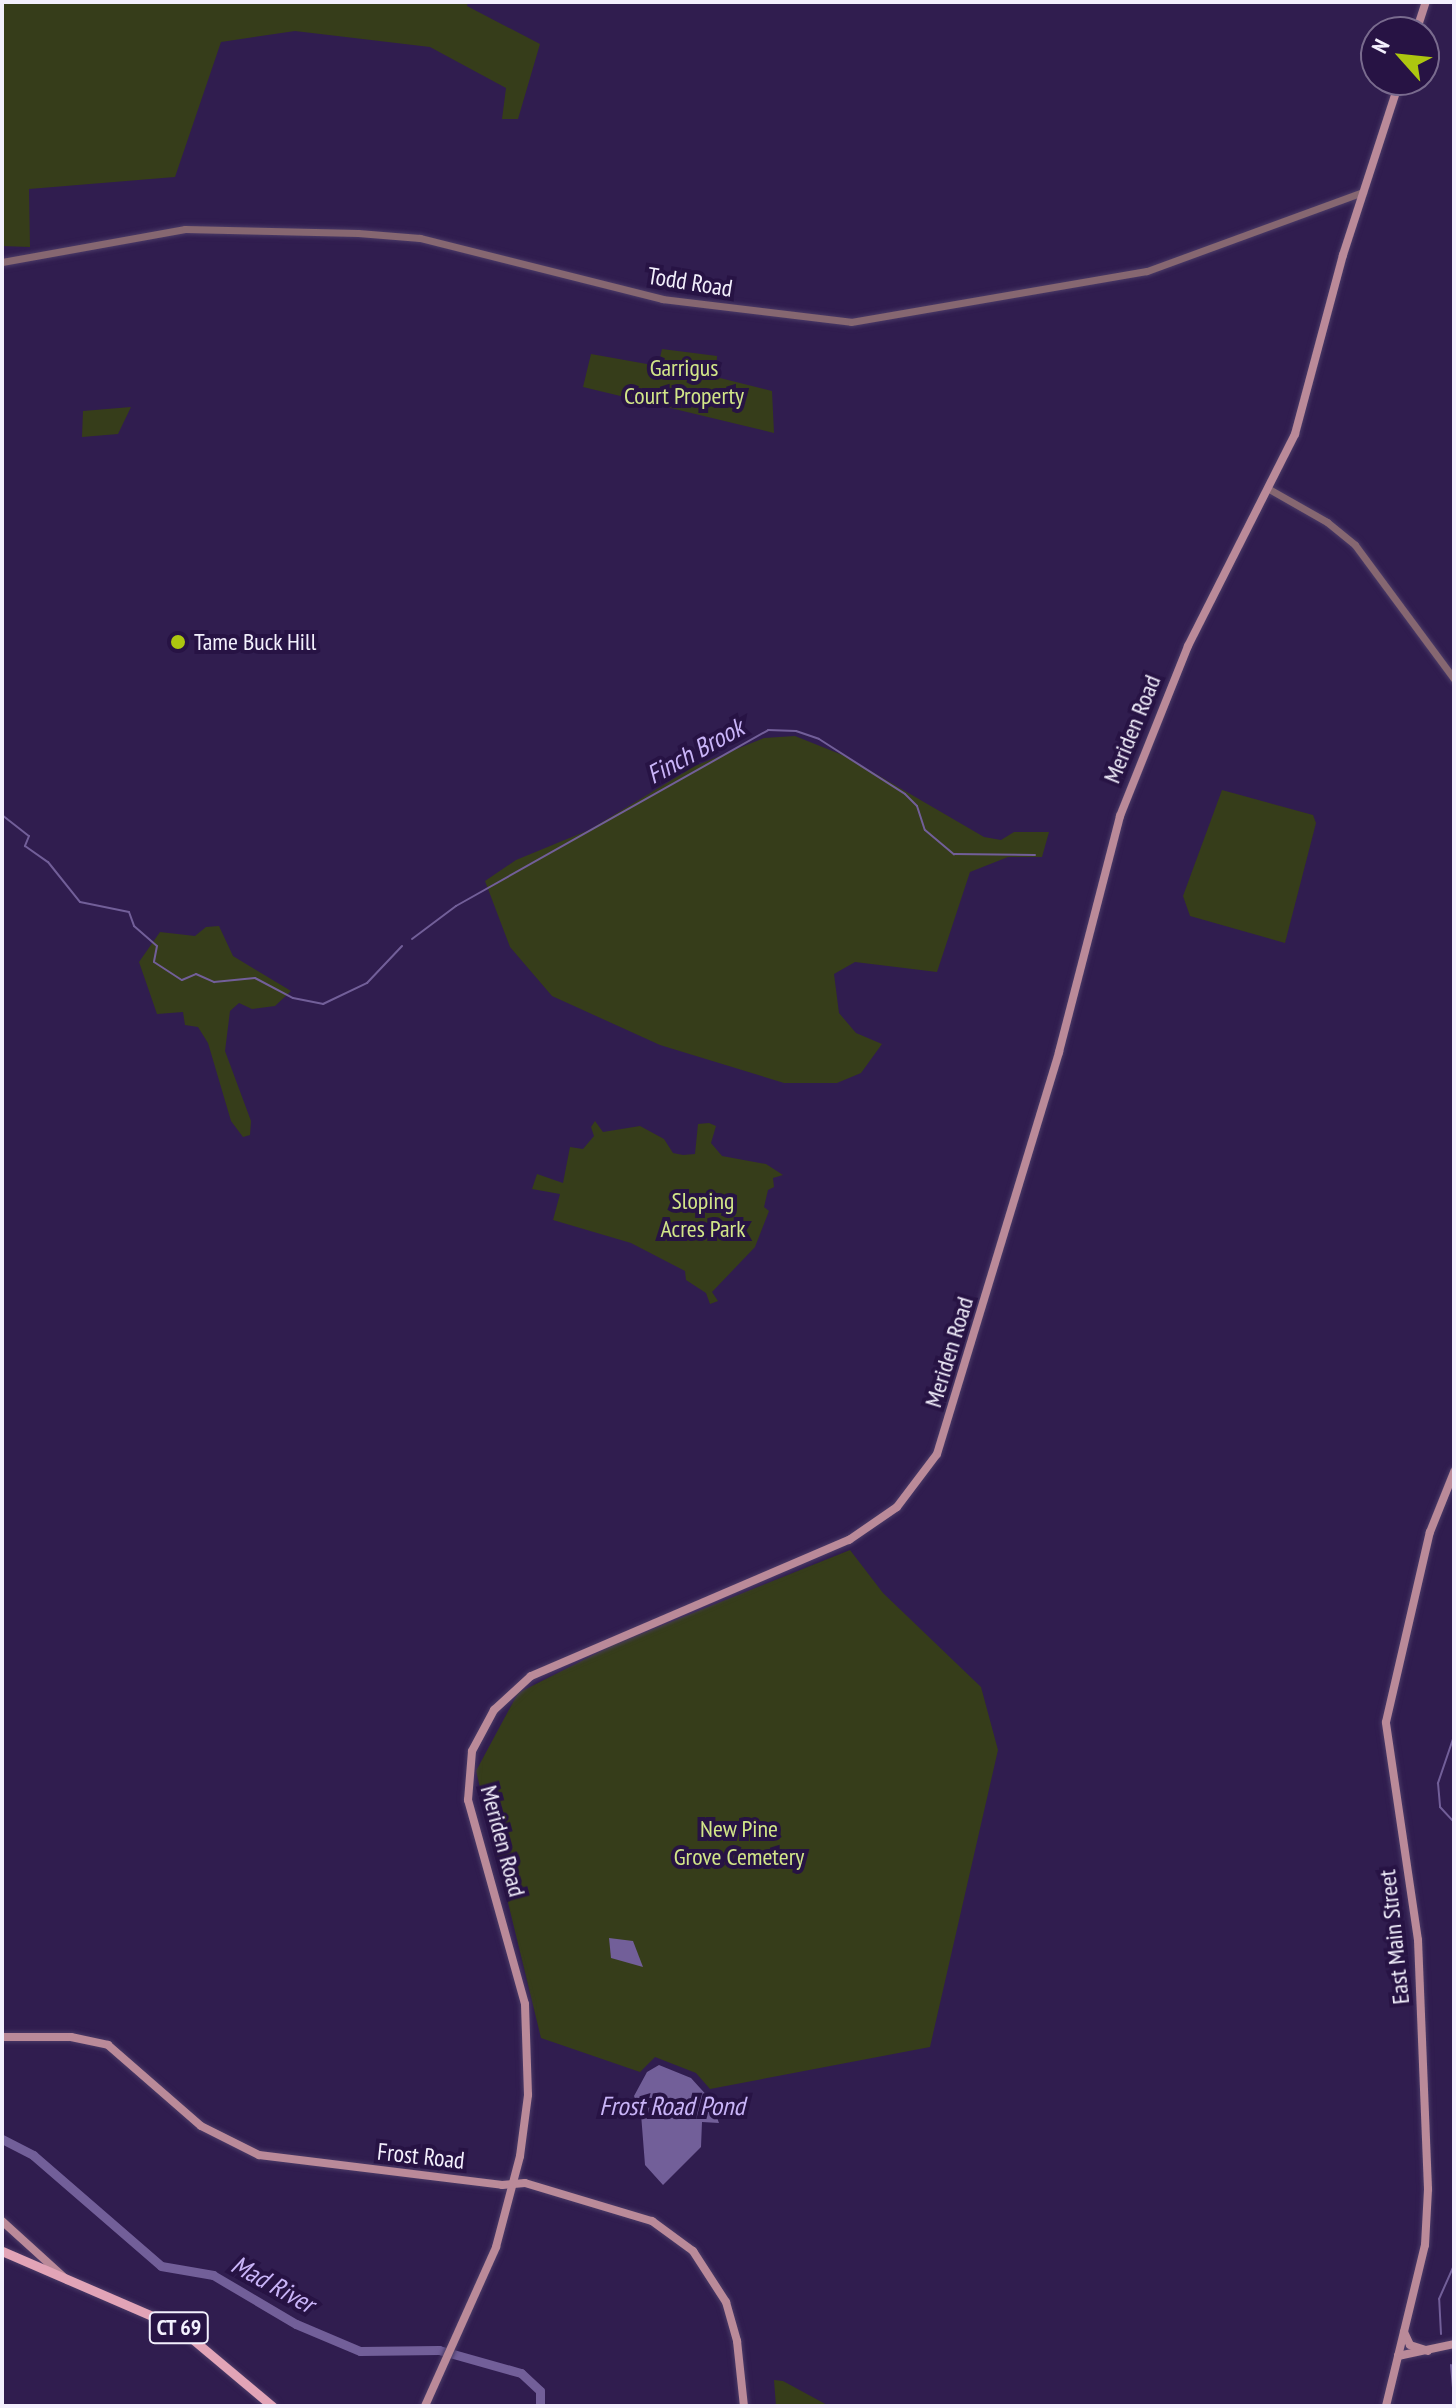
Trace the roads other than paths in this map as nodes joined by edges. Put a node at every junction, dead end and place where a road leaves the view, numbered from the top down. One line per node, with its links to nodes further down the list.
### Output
1 (1395, 96): 2 (main road, Meriden Road)
2 (1363, 192): 3 (street, Todd Road); 4 (main road, Meriden Road)
3 (2, 262)
4 (1269, 489): 5 (street); 8 (main road, Meriden Road)
5 (1454, 679)
6 (1454, 1472): 12 (main road, East Main Street)
7 (2, 2037): 8 (main road, Frost Road)
8 (513, 2184): 17 (main road, Meriden Road); 18 (main road, Frost Road)
9 (2, 2221): 11 (main road)
10 (2, 2251): 11 (main road, CT 69)
11 (68, 2281): 16 (main road, CT 69)
12 (1404, 2332): 14 (main road); 15 (main road, East Main Street)
13 (1454, 2344): 14 (main road)
14 (1432, 2352): 15 (main road)
15 (1398, 2356): 19 (main road, East Main Street)
16 (272, 2406)
17 (425, 2406)
18 (744, 2406)
19 (1386, 2406)

